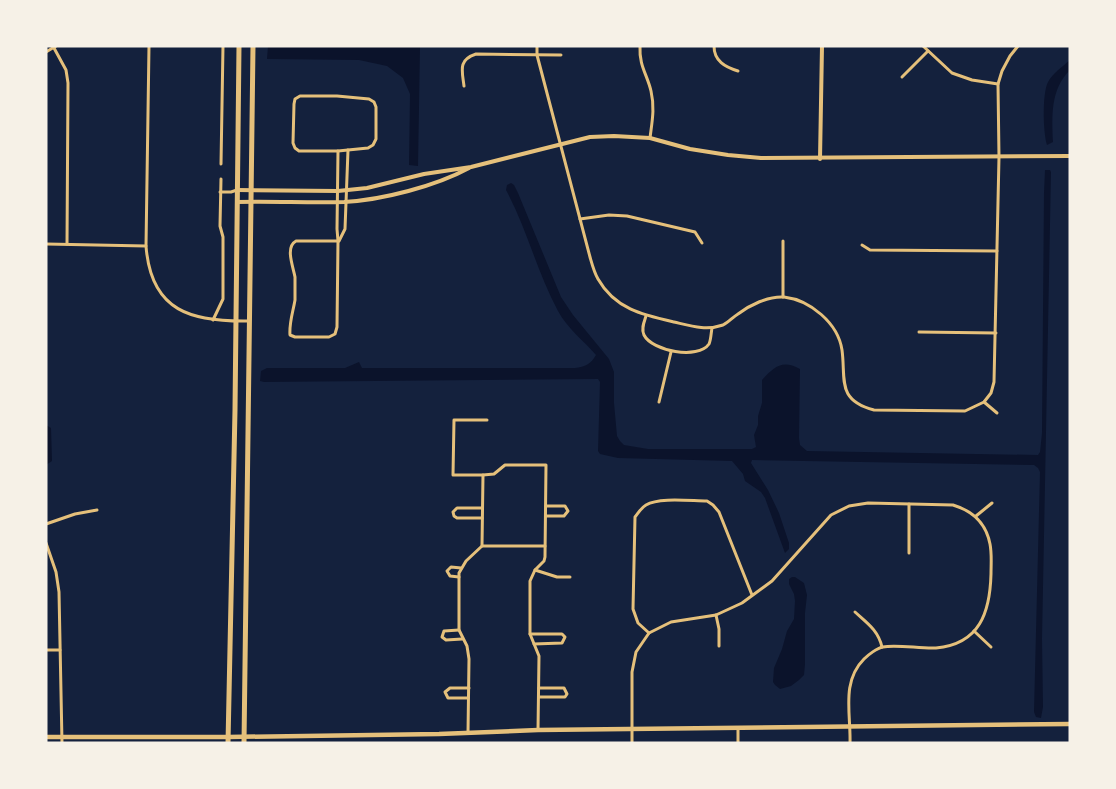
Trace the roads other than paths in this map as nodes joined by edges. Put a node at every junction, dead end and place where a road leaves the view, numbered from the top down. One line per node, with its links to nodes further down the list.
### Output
1 (149, 46): 46 (street)
2 (223, 46): 27 (street)
3 (238, 46): 30 (main road)
4 (253, 46): 31 (main road)
5 (537, 46): 14 (street)
6 (640, 46): 20 (street)
7 (714, 46): 16 (street)
8 (822, 46): 26 (street)
9 (923, 46): 12 (street)
10 (1018, 46): 18 (street)
11 (55, 47): 13 (street); 44 (street)
12 (928, 51): 17 (street); 18 (street)
13 (46, 52)
14 (536, 55): 15 (street); 19 (street); 21 (street)
15 (560, 55)
16 (738, 71)
17 (902, 77)
18 (998, 84): 25 (street)
19 (464, 86)
20 (650, 138): 21 (street); 26 (street)
21 (560, 144): 28 (street); 39 (street)
22 (348, 150): 23 (street); 23 (street); 32 (street)
23 (338, 151): 33 (street)
24 (1070, 156): 25 (street)
25 (1000, 157): 26 (street); 47 (street)
26 (820, 159)
27 (221, 164)
28 (471, 168): 32 (street); 38 (street)
29 (221, 179): 34 (street)
30 (237, 190): 31 (street); 34 (street); 36 (main road)
31 (252, 190): 33 (street); 35 (main road)
32 (347, 190): 33 (street); 38 (street)
33 (338, 191): 37 (street)
34 (220, 192): 50 (street)
35 (252, 201): 36 (street); 37 (street); 52 (main road)
36 (237, 202): 51 (main road)
37 (337, 202): 38 (street); 40 (street)
38 (346, 202): 40 (street)
39 (580, 219): 42 (street); 49 (street)
40 (338, 241): 40 (street)
41 (783, 241): 48 (street)
42 (702, 243)
43 (46, 244): 44 (street)
44 (67, 244): 46 (street)
45 (862, 245): 47 (street)
46 (146, 246): 50 (street)
47 (997, 251): 55 (street)
48 (783, 297): 53 (street); 58 (street)
49 (646, 316): 53 (street); 56 (street)
50 (213, 320): 51 (street)
51 (235, 321): 52 (street); 105 (main road)
52 (250, 321): 106 (main road)
53 (712, 328): 56 (street)
54 (919, 332): 55 (street)
55 (996, 333): 58 (street)
56 (671, 352): 57 (street)
57 (658, 402)
58 (984, 402): 59 (street)
59 (997, 413)
60 (487, 420): 61 (street)
61 (483, 475): 64 (street); 65 (street)
62 (992, 502): 68 (street)
63 (909, 504): 68 (street); 74 (street); 79 (street)
64 (546, 506): 67 (street); 67 (street)
65 (482, 508): 69 (street); 69 (street)
66 (97, 510): 70 (street)
67 (546, 516): 73 (street)
68 (976, 516): 83 (street)
69 (482, 518): 72 (street)
70 (46, 524)
71 (46, 543): 92 (street)
72 (482, 546): 73 (street); 75 (street)
73 (545, 546): 76 (street)
74 (909, 553)
75 (461, 568): 77 (street); 77 (street)
76 (535, 570): 78 (street); 85 (street)
77 (459, 577): 82 (street)
78 (570, 577)
79 (752, 596): 81 (street); 84 (street)
80 (855, 612): 89 (street)
81 (716, 615): 84 (street); 88 (street)
82 (459, 630): 86 (street); 86 (street)
83 (974, 631): 89 (street); 90 (street)
84 (649, 633): 99 (street)
85 (530, 634): 87 (street); 87 (street)
86 (463, 639): 93 (street)
87 (534, 644): 94 (street)
88 (719, 646)
89 (882, 647): 98 (street)
90 (991, 647)
91 (46, 650): 92 (street)
92 (60, 650): 104 (street)
93 (468, 688): 96 (street); 96 (street)
94 (539, 688): 95 (street); 95 (street)
95 (539, 697): 101 (street)
96 (468, 698): 102 (street)
97 (1070, 724): 98 (main road)
98 (851, 727): 100 (main road); 110 (street)
99 (632, 728): 100 (main road); 101 (main road); 108 (street)
100 (738, 728): 109 (street)
101 (538, 730): 102 (main road)
102 (468, 733): 106 (main road)
103 (46, 736): 104 (main road)
104 (62, 736): 105 (main road); 107 (street)
105 (228, 740): 106 (main road)
106 (244, 740)
107 (62, 743)
108 (632, 743)
109 (738, 743)
110 (850, 743)

